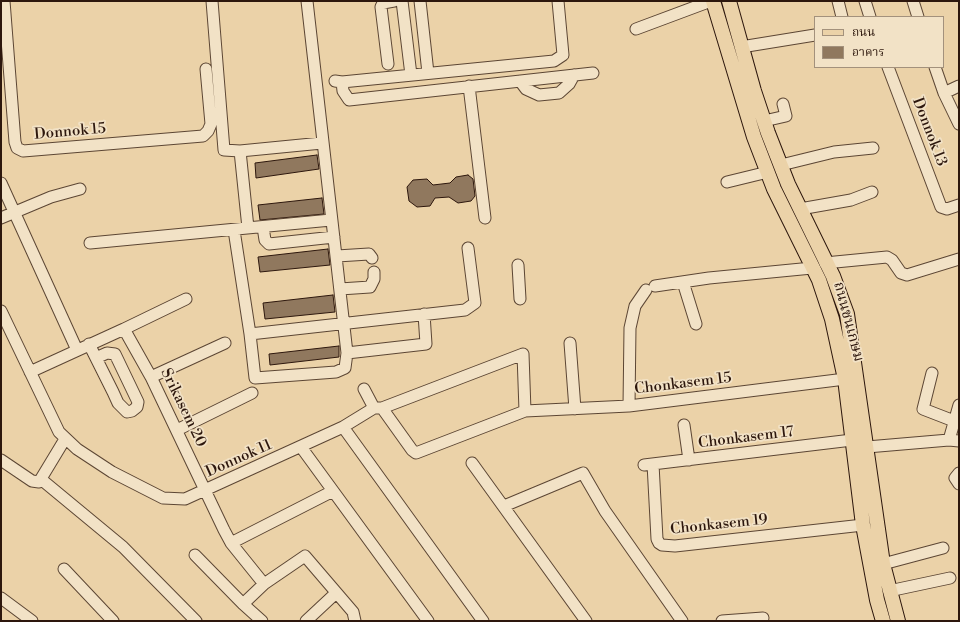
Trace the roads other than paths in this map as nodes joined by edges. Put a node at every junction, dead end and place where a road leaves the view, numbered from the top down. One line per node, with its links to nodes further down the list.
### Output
1 (4, 1): 22 (street, Donnok 15)
2 (212, 1): 36 (street)
3 (307, 1): 34 (street)
4 (394, 1): 19 (street)
5 (402, 1): 25 (street)
6 (420, 1): 23 (street)
7 (558, 1): 23 (street)
8 (712, 1): 16 (street); 38 (main road, ถนนชนเกษม)
9 (729, 1): 18 (main road, ถนนชนเกษม)
10 (838, 1): 13 (street)
11 (865, 1): 14 (street)
12 (913, 1): 15 (street)
13 (842, 16)
14 (870, 16)
15 (918, 16)
16 (636, 29)
17 (814, 36): 18 (street)
18 (741, 47): 32 (main road, ถนนชนเกษม)
19 (388, 64)
20 (888, 68): 43 (street, Donnok 13)
21 (935, 68): 30 (street)
22 (206, 69)
23 (428, 73): 25 (street)
24 (593, 73): 26 (street)
25 (411, 75): 28 (street)
26 (574, 75): 27 (street); 27 (street)
27 (520, 81): 28 (street)
28 (469, 86): 47 (street)
29 (959, 86): 30 (street)
30 (944, 93): 33 (street)
31 (783, 104): 32 (street)
32 (764, 121): 37 (main road, ถนนชนเกษม)
33 (958, 121)
34 (322, 143): 36 (street); 48 (street)
35 (873, 148): 37 (street)
36 (240, 151): 51 (street)
37 (781, 165): 44 (main road, ถนนชนเกษม)
38 (768, 172): 39 (street); 62 (main road, ถนนชนเกษม)
39 (727, 182)
40 (1, 183): 45 (street)
41 (80, 188): 45 (street)
42 (872, 192): 44 (street)
43 (959, 205)
44 (800, 209): 60 (main road, ถนนชนเกษม)
45 (15, 212): 46 (street); 77 (street)
46 (1, 218)
47 (485, 218)
48 (332, 220): 49 (street); 53 (street)
49 (312, 221): 50 (street); 54 (street)
50 (263, 227): 51 (street); 54 (street)
51 (248, 228): 52 (street)
52 (234, 230): 55 (street); 73 (street)
53 (334, 237): 54 (street); 57 (street)
54 (314, 239)
55 (90, 243)
56 (468, 248): 69 (street)
57 (337, 256): 58 (street); 65 (street)
58 (372, 258)
59 (959, 259): 60 (street)
60 (826, 263): 99 (main road, ถนนชนเกษม)
61 (518, 265): 67 (street)
62 (812, 268): 64 (street); 83 (main road, ถนนชนเกษม)
63 (374, 272): 65 (street)
64 (683, 282): 71 (street); 87 (street)
65 (340, 289): 70 (street)
66 (186, 299): 72 (street)
67 (520, 299)
68 (1, 311): 80 (street, Donnok 11)
69 (424, 314): 70 (street); 78 (street)
70 (343, 323): 73 (street); 78 (street)
71 (696, 324)
72 (124, 329): 76 (street); 82 (street, Srikasem 20)
73 (250, 334): 78 (street)
74 (224, 342): 82 (street)
75 (570, 343): 89 (street)
76 (89, 344): 77 (street); 79 (street)
77 (77, 350): 80 (street)
78 (347, 353)
79 (96, 358): 79 (street)
80 (30, 372): 95 (street, Donnok 11)
81 (932, 373): 91 (street)
82 (151, 377): 94 (street, Srikasem 20)
83 (845, 379): 87 (street, Chonkasem 15); 96 (main road, ถนนชนเกษม)
84 (364, 389): 88 (street)
85 (252, 393): 94 (street)
86 (959, 405): 91 (street)
87 (629, 406): 89 (street, Chonkasem 15)
88 (378, 408): 90 (street, Chonkasem 15); 90 (street, Donnok 11); 93 (street, Donnok 11)
89 (576, 409): 90 (street, Chonkasem 15)
90 (525, 411)
91 (954, 421): 97 (street)
92 (684, 425): 101 (street)
93 (343, 427): 98 (street, Donnok 11); 130 (street)
94 (177, 430): 107 (street, Srikasem 20)
95 (65, 439): 105 (street); 107 (street, Donnok 11)
96 (852, 440): 101 (street, Chonkasem 17); 110 (main road, ถนนชนเกษม)
97 (954, 441): 99 (street)
98 (301, 447): 107 (street, Donnok 11); 108 (street)
99 (867, 447): 114 (main road, ถนนชนเกษม)
100 (1, 460): 105 (street)
101 (689, 460): 103 (street, Chonkasem 17)
102 (472, 463): 109 (street)
103 (648, 464): 110 (street, Chonkasem 19)
104 (959, 473): 106 (street)
105 (42, 480): 126 (street)
106 (959, 484)
107 (206, 490): 111 (street, Srikasem 20)
108 (333, 491): 111 (street); 129 (street)
109 (504, 506): 131 (street); 132 (street)
110 (863, 524): 134 (main road, ถนนชนเกษม)
111 (231, 543): 117 (street, Srikasem 20)
112 (943, 548): 114 (street)
113 (195, 555): 121 (street)
114 (883, 564): 118 (main road, ถนนชนเกษม)
115 (64, 569): 125 (street)
116 (950, 578): 118 (street)
117 (264, 584): 119 (street); 121 (street)
118 (889, 591): 135 (main road, ถนนชนเกษม)
119 (336, 593): 127 (street); 128 (street)
120 (1, 598): 124 (street)
121 (243, 604): 123 (street)
122 (764, 618): 133 (street)
123 (259, 620)
124 (32, 621)
125 (113, 621)
126 (196, 621)
127 (306, 621)
128 (356, 621)
129 (428, 621)
130 (483, 621)
131 (586, 621)
132 (682, 621)
133 (722, 621)
134 (883, 621)
135 (898, 621)

